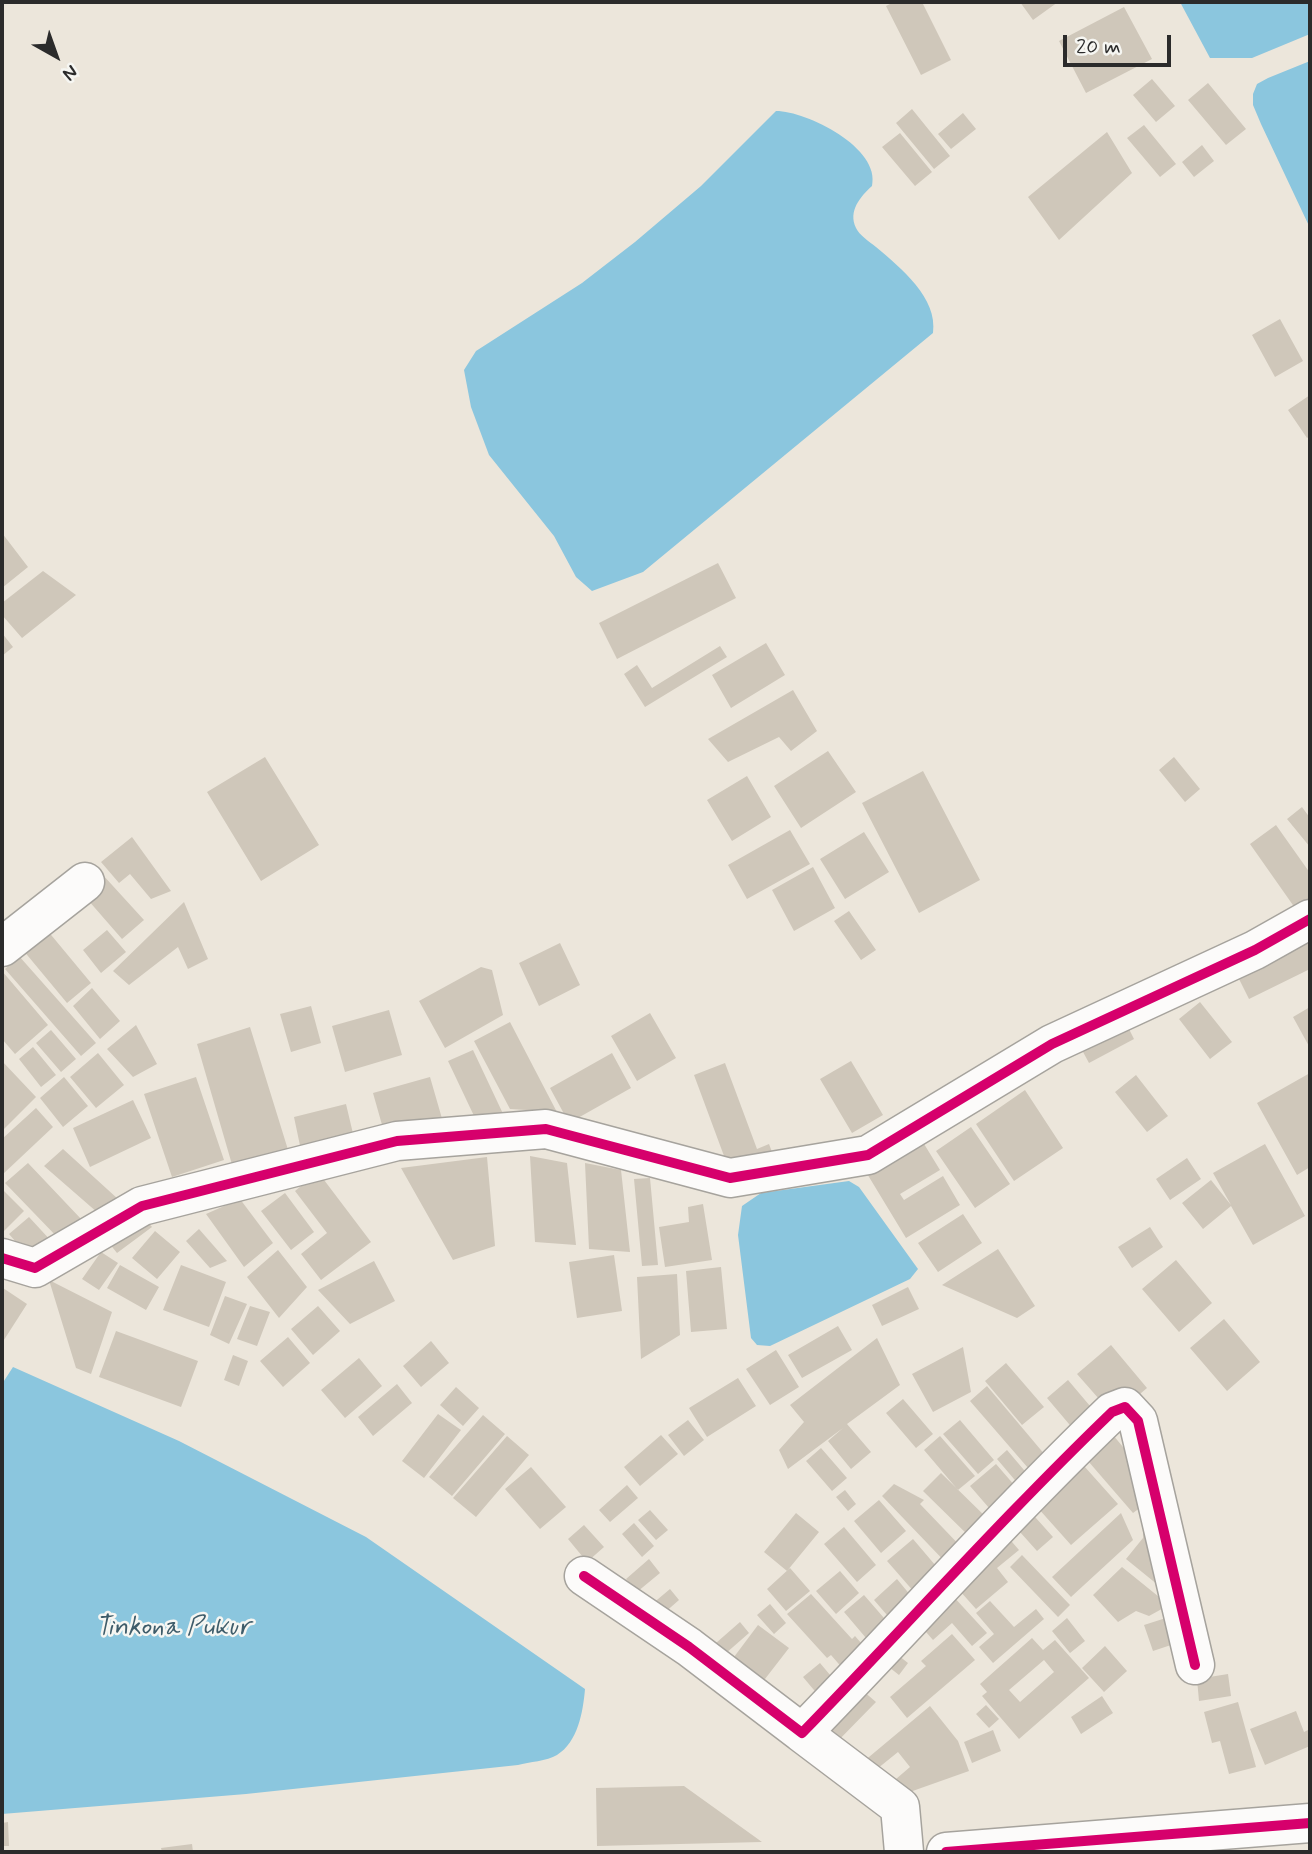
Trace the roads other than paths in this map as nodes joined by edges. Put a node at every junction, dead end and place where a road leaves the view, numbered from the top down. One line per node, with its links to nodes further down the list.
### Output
1 (85, 882): 3 (street)
2 (1310, 919): 4 (street)
3 (2, 947)
4 (2, 1258)
5 (583, 1576): 7 (street)
6 (1195, 1665): 7 (street)
7 (803, 1733): 9 (street)
8 (1310, 1823): 10 (street)
9 (904, 1852)
10 (946, 1852)

